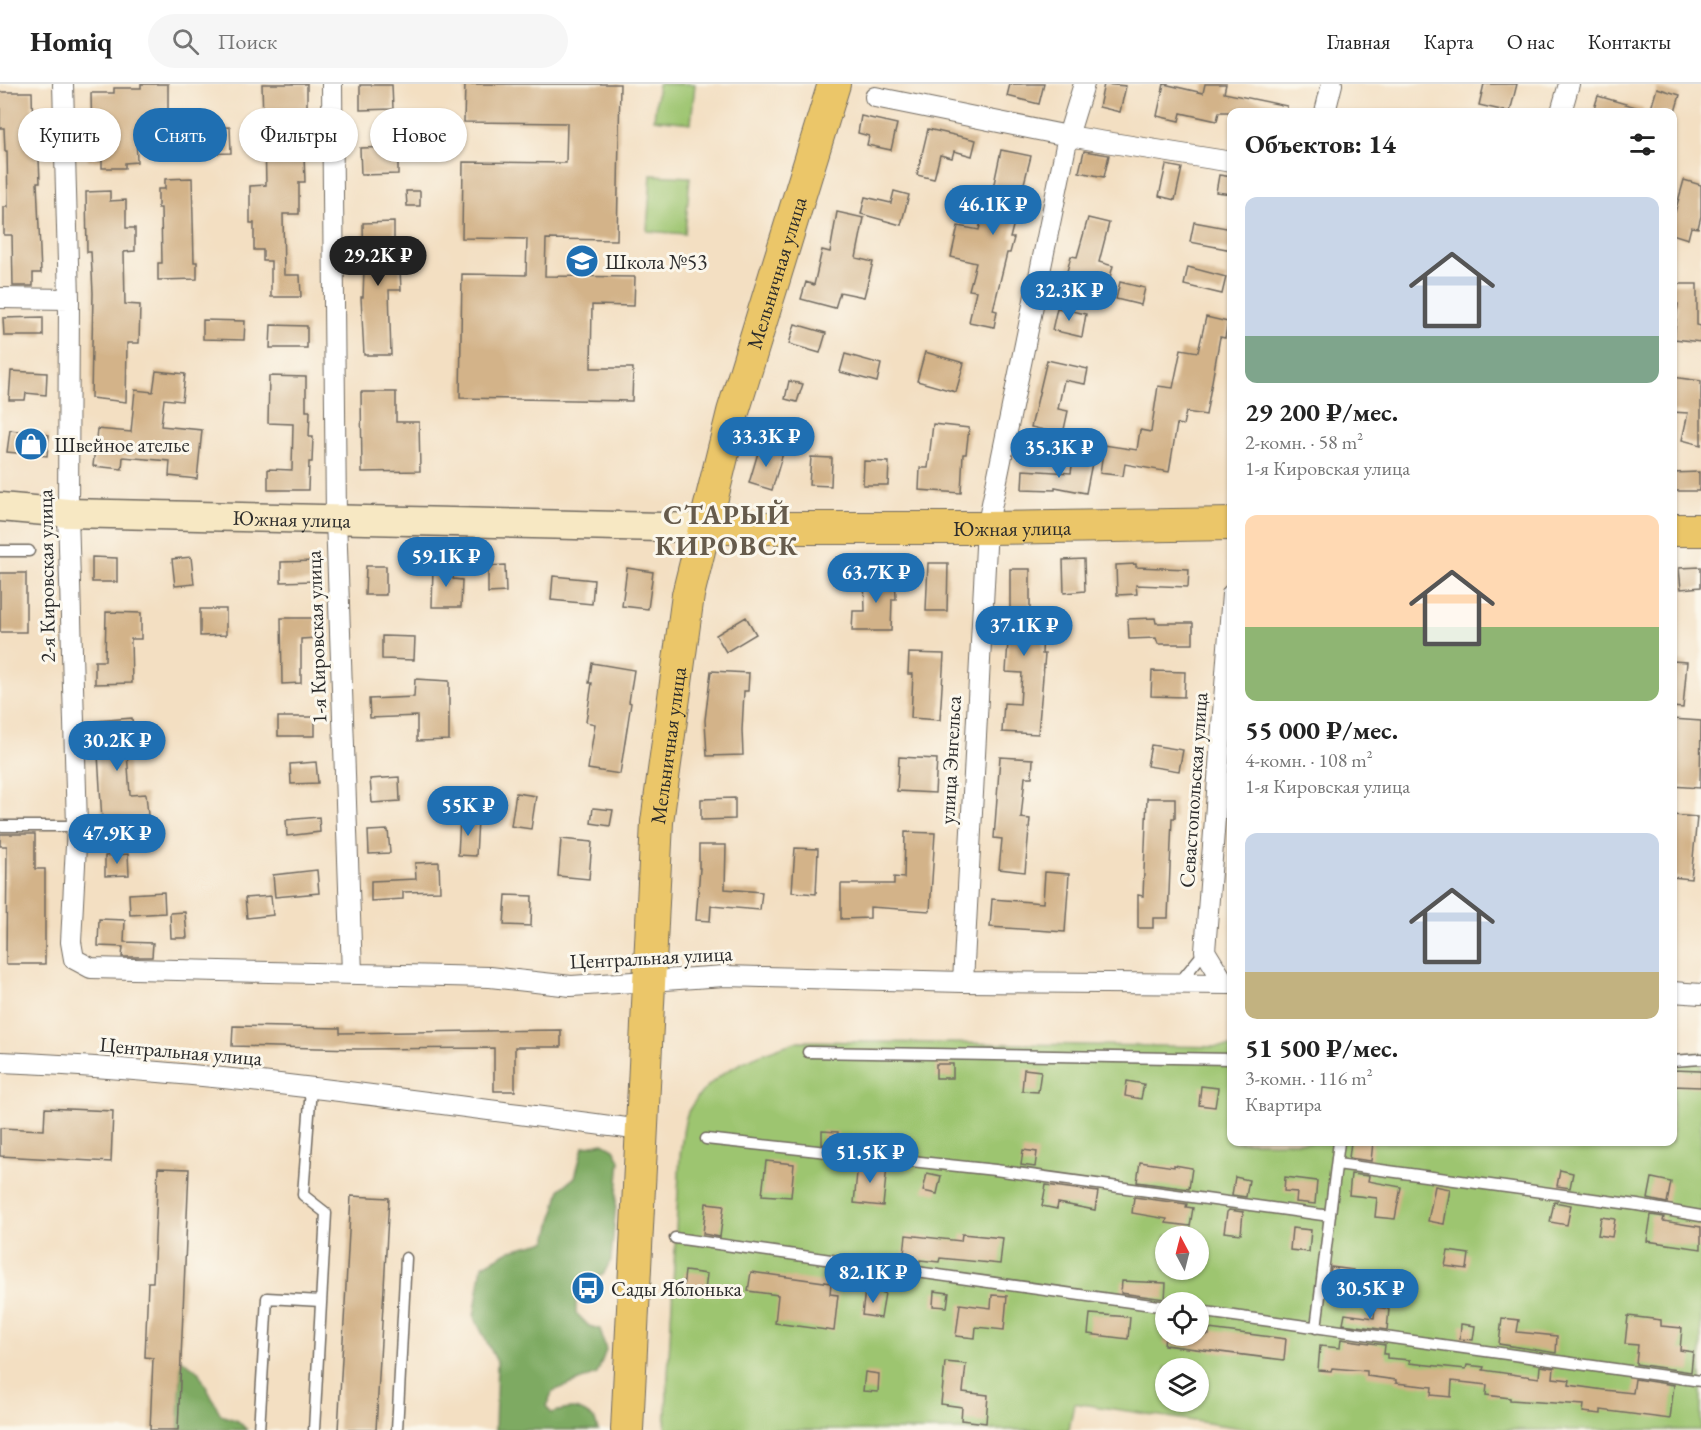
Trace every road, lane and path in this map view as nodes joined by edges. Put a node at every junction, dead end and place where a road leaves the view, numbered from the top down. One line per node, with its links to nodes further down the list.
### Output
1 (63, 84): 13 (street, 2-я Кировская улица)
2 (332, 84): 16 (street, 1-я Кировская улица)
3 (834, 84): 18 (main road, Мельничная улица)
4 (1084, 84): 10 (street, улица Энгельса)
5 (1332, 84): 8 (street)
6 (1569, 84): 9 (street)
7 (875, 97): 10 (street)
8 (1326, 108)
9 (1562, 108)
10 (1068, 136): 11 (street); 19 (street, улица Энгельса)
11 (1227, 161)
12 (0, 298): 13 (street)
13 (69, 299): 15 (street, 2-я Кировская улица)
14 (0, 507): 15 (street, Южная улица)
15 (68, 513): 16 (street, Южная улица); 26 (street, 2-я Кировская улица)
16 (336, 519): 18 (street, Южная улица); 29 (street, 1-я Кировская улица)
17 (1227, 524): 19 (main road, Южная улица)
18 (704, 528): 19 (main road, Южная улица); 30 (main road, Мельничная улица)
19 (987, 528): 31 (street, улица Энгельса)
20 (1677, 530): 21 (main road)
21 (1701, 530)
22 (0, 551): 23 (lane)
23 (29, 551)
24 (1227, 660): 27 (street, Севастопольская улица)
25 (0, 826): 26 (lane)
26 (77, 826): 28 (street, 2-я Кировская улица)
27 (1205, 951): 32 (lane); 33 (street)
28 (74, 959): 29 (street, Центральная улица)
29 (352, 973): 30 (street, Центральная улица)
30 (648, 981): 31 (street, Центральная улица); 43 (main road, Мельничная улица)
31 (963, 982): 32 (street, Центральная улица)
32 (1179, 983): 34 (street, Центральная улица)
33 (1227, 983)
34 (1227, 984)
35 (1677, 992): 36 (street)
36 (1701, 993)
37 (808, 1052): 38 (lane)
38 (1227, 1059)
39 (1701, 1059): 40 (lane)
40 (1677, 1061)
41 (0, 1062): 42 (street, Центральная улица)
42 (310, 1088): 43 (street, Центральная улица); 51 (lane)
43 (642, 1130): 59 (main road, Мельничная улица)
44 (706, 1139): 47 (lane)
45 (1338, 1146): 46 (lane)
46 (1336, 1164): 47 (lane); 48 (lane)
47 (1330, 1216): 54 (lane)
48 (1701, 1216)
49 (675, 1238): 52 (lane)
50 (406, 1258): 58 (lane)
51 (321, 1300): 56 (lane); 57 (lane)
52 (1155, 1304)
53 (1209, 1313): 54 (lane)
54 (1316, 1328): 55 (lane)
55 (1701, 1382)
56 (260, 1430)
57 (314, 1430)
58 (397, 1430)
59 (627, 1430)

